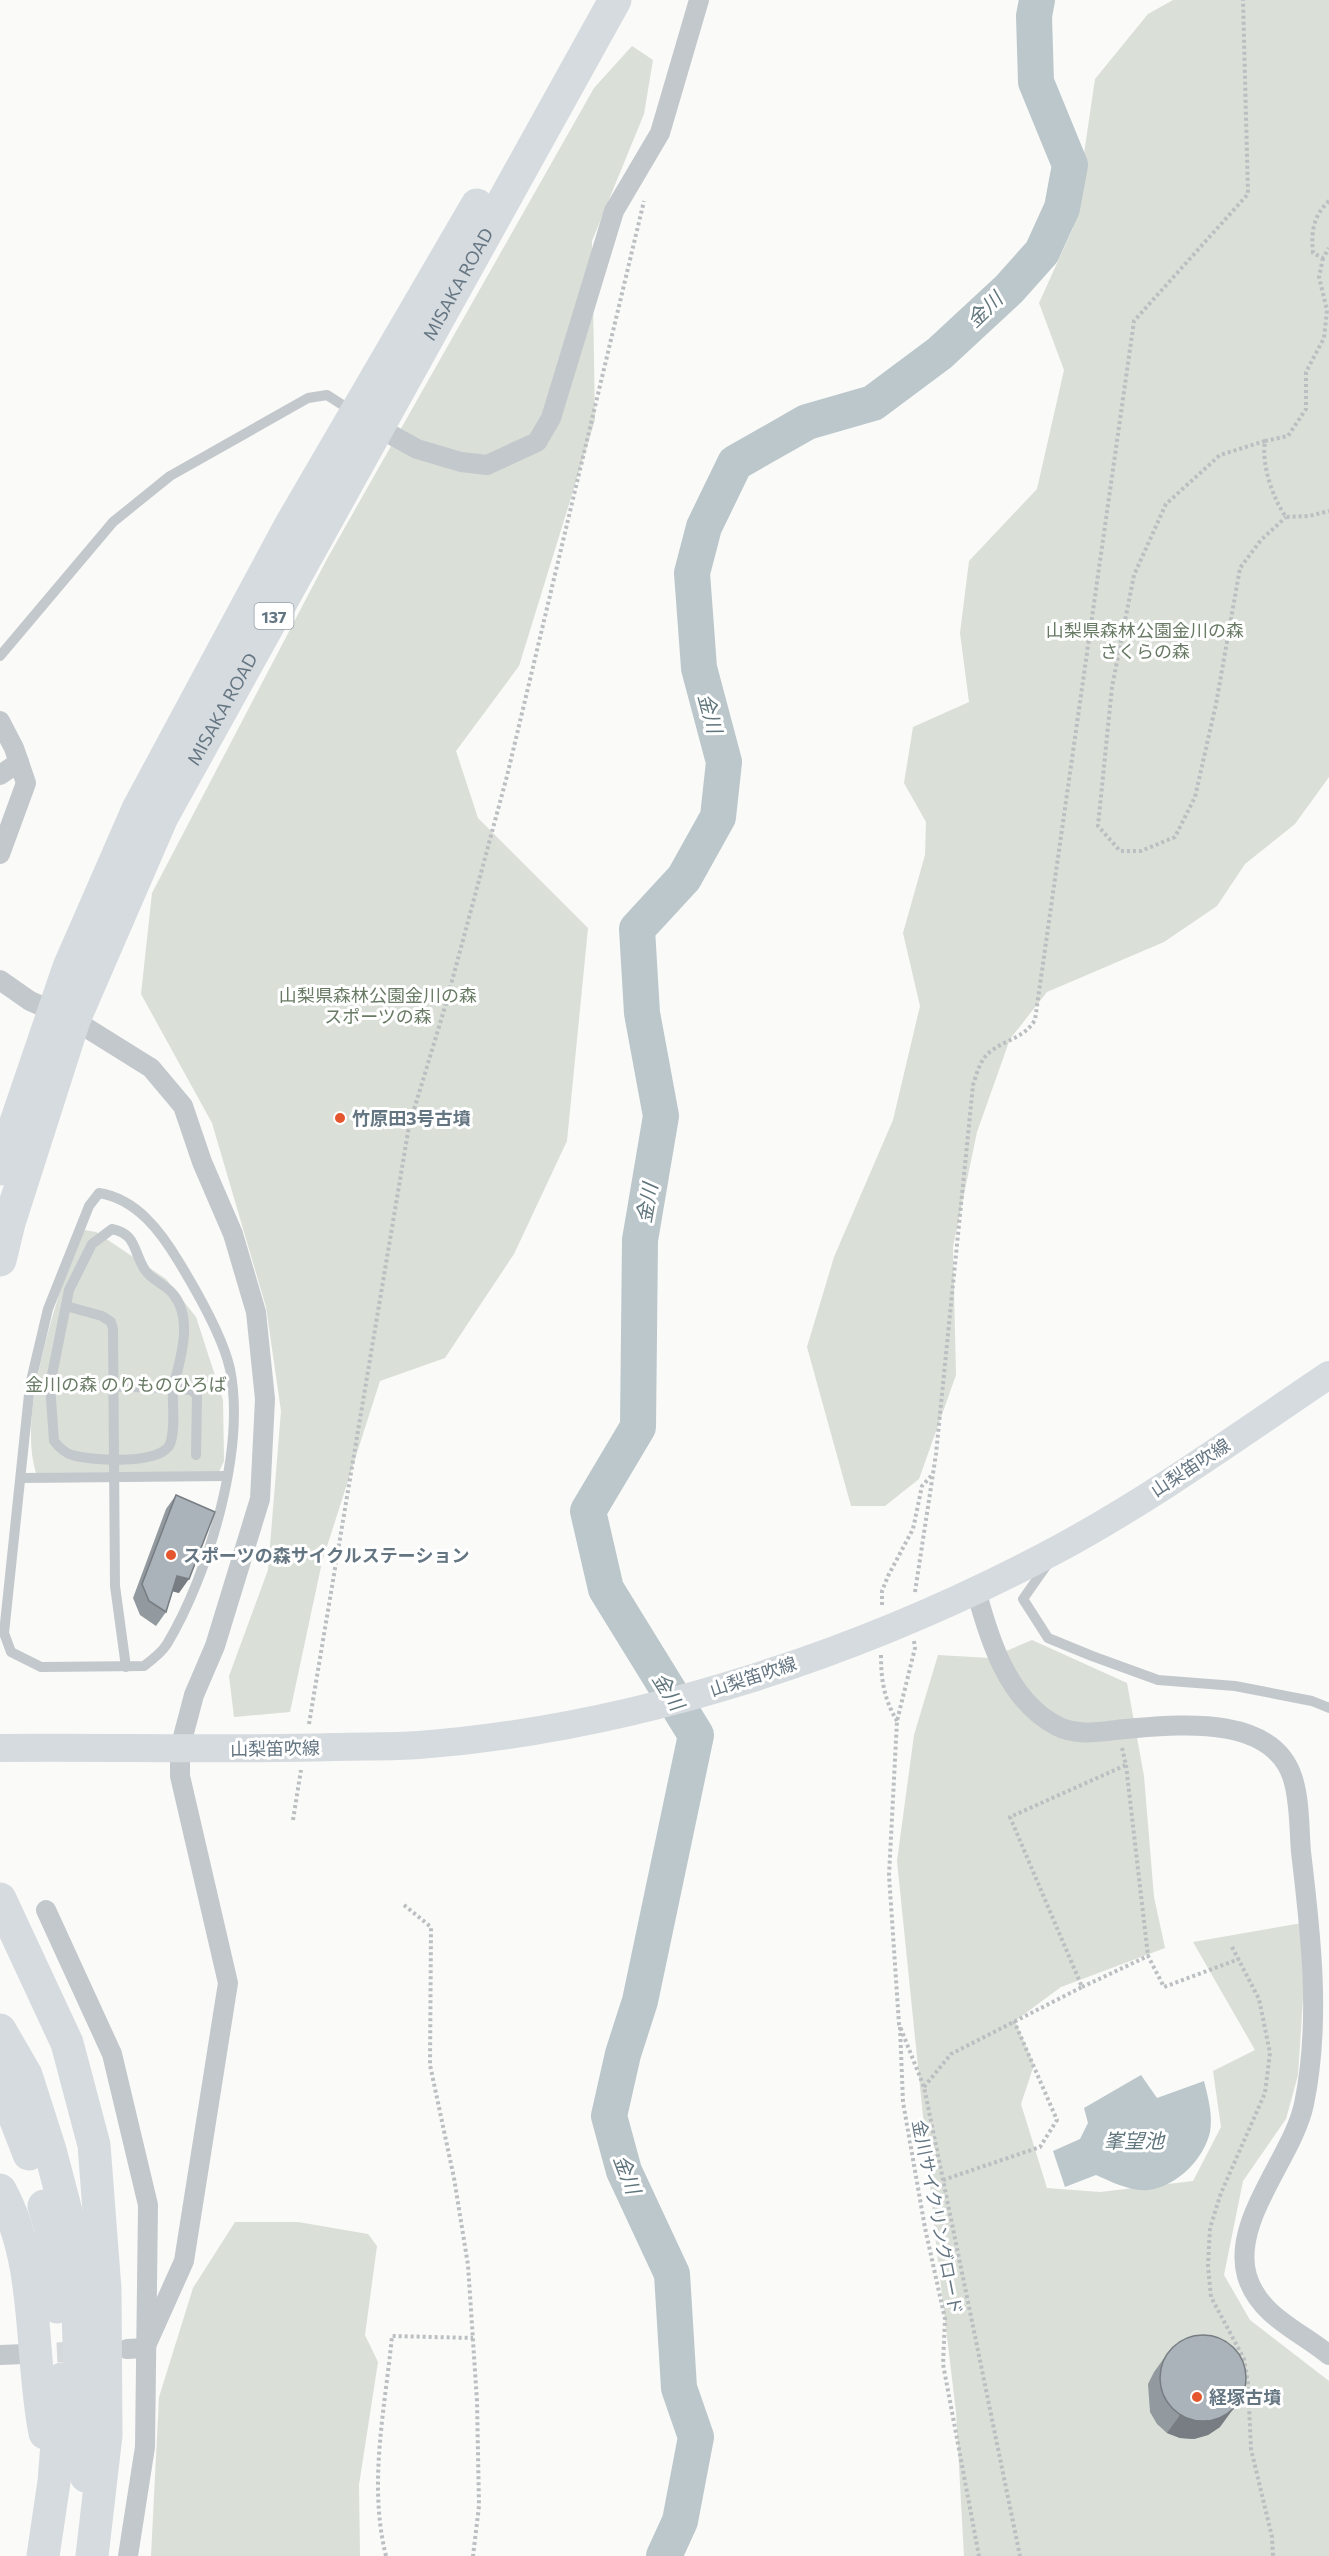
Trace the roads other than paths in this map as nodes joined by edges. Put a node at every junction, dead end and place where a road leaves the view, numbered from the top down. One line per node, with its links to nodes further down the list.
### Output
1 (591, 0): 4 (highway, MISAKA ROAD / 137)
2 (615, 0): 4 (highway, MISAKA ROAD / 137)
3 (699, 0): 4 (street)
4 (367, 421): 5 (lane); 11 (highway, MISAKA ROAD / 137)
5 (0, 656)
6 (0, 721): 7 (street)
7 (19, 762): 8 (street); 9 (street)
8 (0, 775)
9 (0, 854)
10 (0, 980): 11 (street)
11 (63, 1016): 12 (highway, MISAKA ROAD / 137); 13 (highway, MISAKA ROAD / 137); 28 (street)
12 (0, 1169)
13 (0, 1260)
14 (66, 1306): 16 (lane); 17 (lane); 18 (lane)
15 (1329, 1375): 23 (main road, 山梨笛吹線)
16 (50, 1385): 17 (lane); 20 (lane)
17 (114, 1388): 18 (lane); 20 (lane)
18 (173, 1388): 19 (lane); 20 (lane)
19 (196, 1455)
20 (115, 1459): 25 (lane)
21 (227, 1476): 22 (lane); 22 (lane); 25 (lane)
22 (21, 1478): 25 (lane)
23 (1059, 1548): 24 (main road, 山梨笛吹線); 26 (lane)
24 (976, 1590): 28 (main road, 山梨笛吹線); 37 (street)
25 (126, 1667)
26 (1329, 1708)
27 (0, 1748): 28 (main road, 山梨笛吹線)
28 (180, 1748): 34 (street)
29 (0, 1899): 39 (highway)
30 (46, 1910): 34 (street)
31 (0, 2030): 39 (highway)
32 (0, 2079): 38 (highway)
33 (0, 2190): 38 (highway)
34 (136, 2348): 41 (street)
35 (25, 2354): 36 (street)
36 (0, 2355)
37 (1329, 2355)
38 (54, 2482): 40 (highway)
39 (93, 2555)
40 (43, 2556)
41 (128, 2556)

